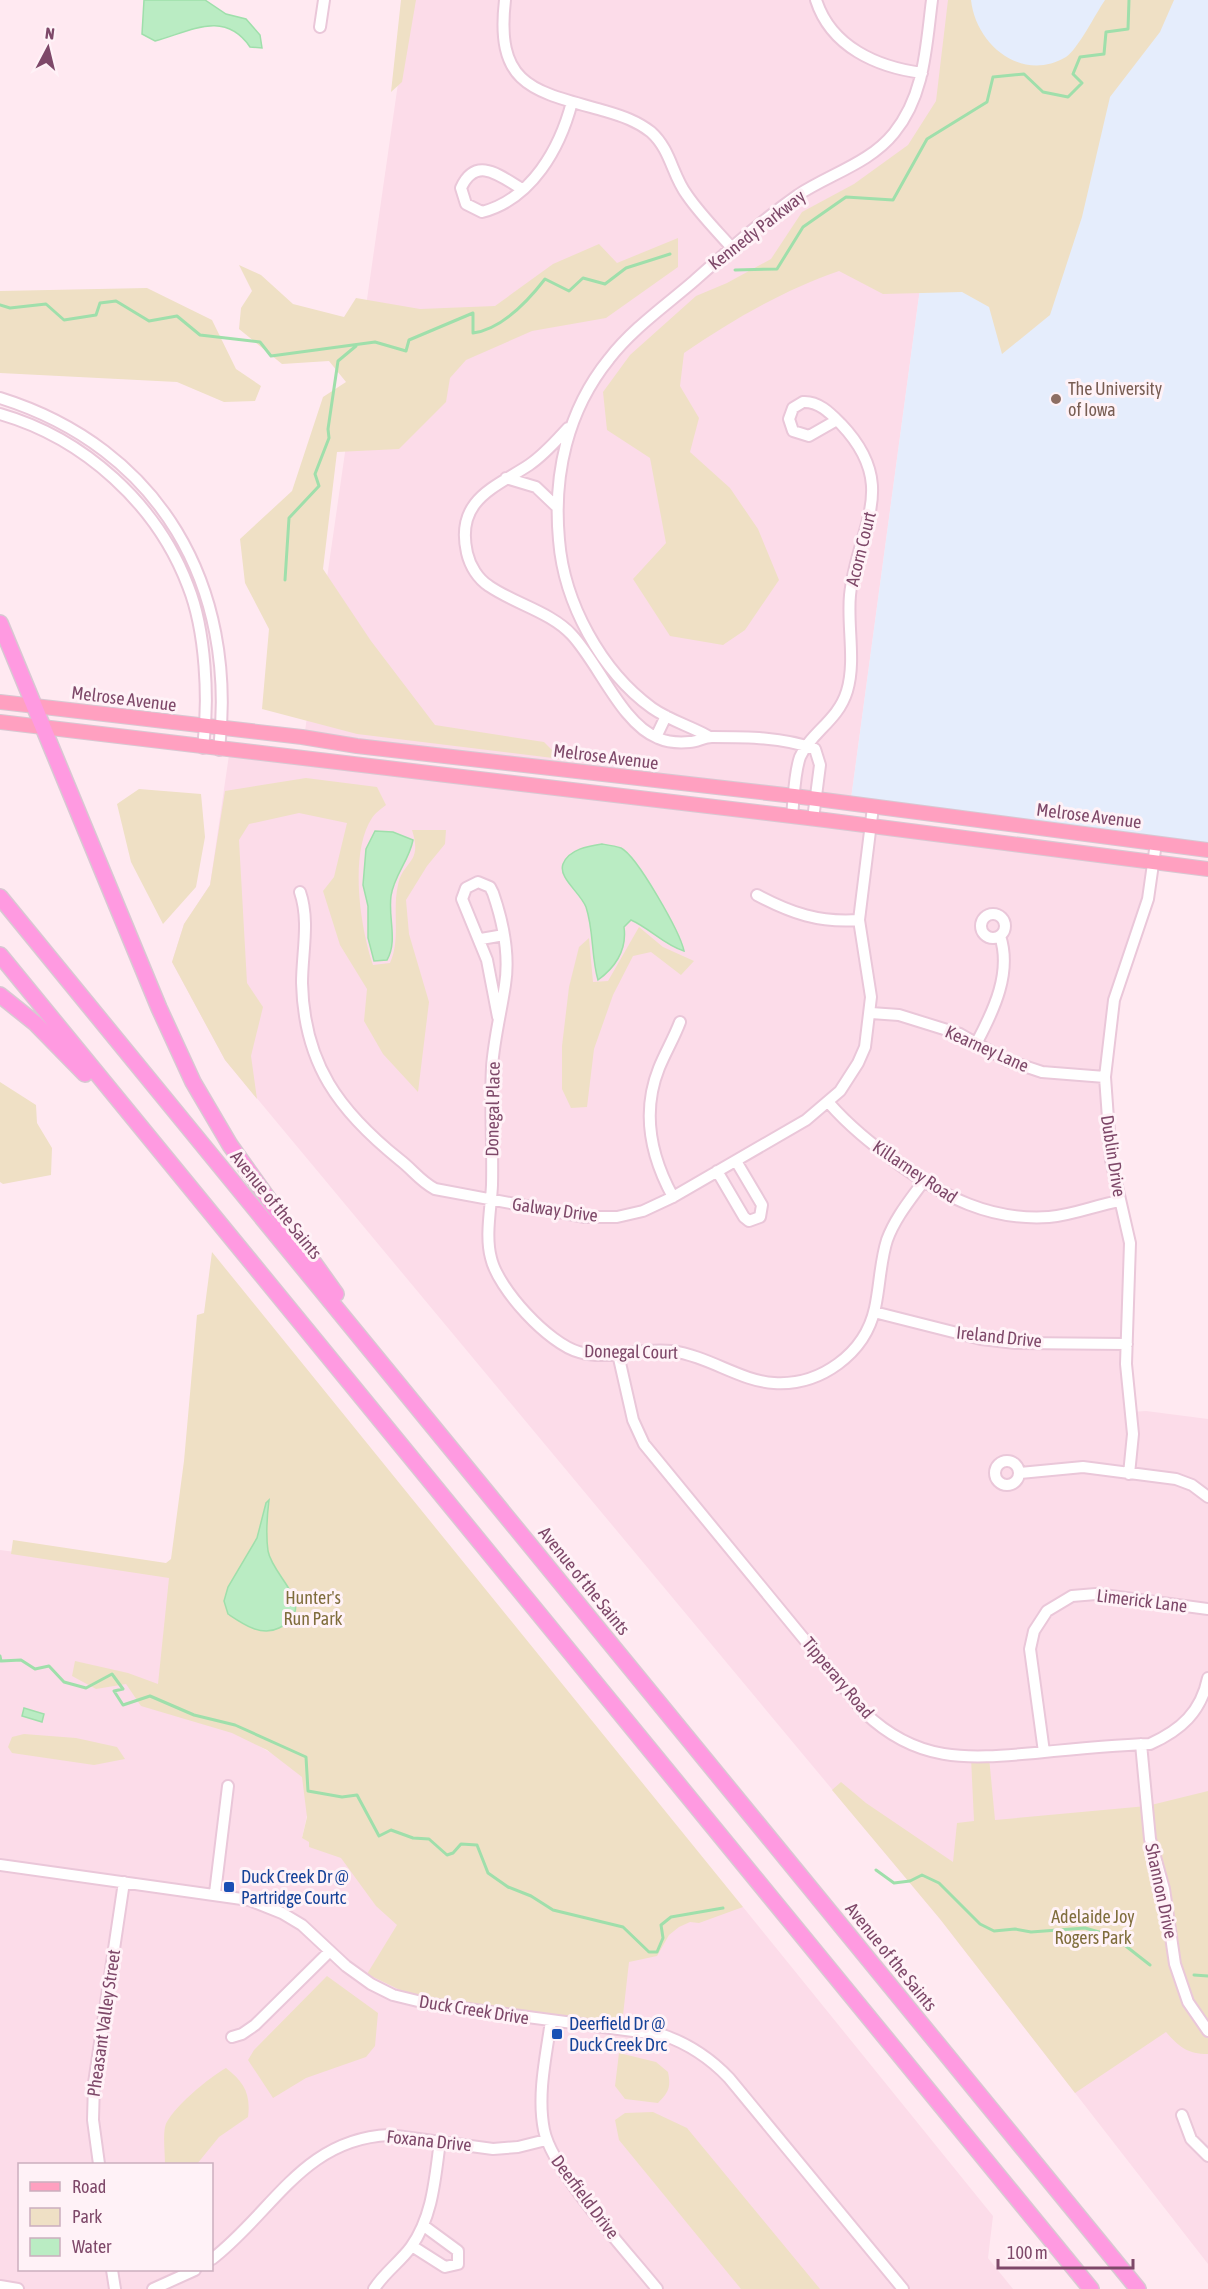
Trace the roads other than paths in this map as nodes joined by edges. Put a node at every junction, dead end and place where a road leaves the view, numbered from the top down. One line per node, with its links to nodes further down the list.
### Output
1 (324, 0): 5 (street)
2 (505, 0): 7 (street)
3 (816, 0): 6 (street)
4 (932, 0): 6 (street, Kennedy Parkway)
5 (320, 27)
6 (922, 73): 9 (street, Kennedy Parkway)
7 (572, 102): 8 (street); 9 (street)
8 (522, 189): 8 (street)
9 (732, 248): 13 (street, Kennedy Parkway)
10 (0, 398): 25 (street)
11 (0, 414): 24 (street)
12 (837, 420): 28 (street, Acorn Court)
13 (571, 425): 14 (street, Kennedy Parkway); 15 (street, Kennedy Parkway)
14 (506, 478): 15 (street); 18 (street, Kennedy Parkway)
15 (556, 506): 17 (street, Kennedy Parkway)
16 (0, 624): 20 (highway)
17 (592, 639): 18 (street); 21 (street, Kennedy Parkway)
18 (582, 648): 27 (street, Kennedy Parkway)
19 (0, 702): 20 (main road, Melrose Avenue)
20 (36, 706): 23 (highway); 24 (main road, Melrose Avenue)
21 (666, 716): 26 (street, Kennedy Parkway); 27 (street)
22 (0, 722): 23 (main road, Melrose Avenue)
23 (45, 728): 29 (main road, Melrose Avenue); 66 (highway)
24 (205, 728): 25 (main road, Melrose Avenue); 29 (street)
25 (221, 730): 30 (street); 31 (main road, Melrose Avenue)
26 (708, 736): 27 (street, Kennedy Parkway); 28 (street, Kennedy Parkway)
27 (656, 737)
28 (807, 746): 31 (street); 32 (street)
29 (203, 748): 30 (main road, Melrose Avenue)
30 (219, 750): 34 (main road, Melrose Avenue)
31 (794, 796): 32 (main road, Melrose Avenue); 34 (street)
32 (816, 799): 33 (main road, Melrose Avenue); 35 (street)
33 (873, 807): 36 (street, Galway Drive); 37 (main road, Melrose Avenue)
34 (792, 816): 35 (main road, Melrose Avenue)
35 (813, 819): 36 (main road, Melrose Avenue)
36 (870, 826): 39 (main road, Melrose Avenue); 44 (street, Galway Drive)
37 (1156, 843): 38 (main road, Melrose Avenue); 39 (street, Dublin Drive)
38 (1208, 850)
39 (1154, 862): 40 (main road, Melrose Avenue); 54 (street, Dublin Drive)
40 (1208, 869)
41 (300, 892): 60 (street, Galway Drive)
42 (757, 894): 44 (street)
43 (0, 897): 66 (highway, Avenue of the Saints)
44 (859, 920): 50 (street, Galway Drive)
45 (504, 935): 47 (street); 47 (street, Donegal Place); 51 (street, Donegal Place)
46 (1000, 936): 53 (street)
47 (481, 939): 51 (street, Donegal Place)
48 (0, 955): 63 (highway)
49 (0, 994): 63 (highway)
50 (871, 1013): 53 (street, Kearney Lane); 55 (street, Galway Drive)
51 (498, 1017): 60 (street, Donegal Place)
52 (680, 1022): 59 (street)
53 (977, 1042): 54 (street, Kearney Lane)
54 (1105, 1077): 61 (street, Dublin Drive)
55 (829, 1102): 56 (street, Galway Drive); 58 (street, Killarney Road)
56 (736, 1161): 57 (street, Galway Drive); 57 (street)
57 (717, 1171): 59 (street, Galway Drive)
58 (923, 1182): 61 (street, Killarney Road); 62 (street, Donegal Court)
59 (673, 1197): 60 (street, Galway Drive)
60 (491, 1200): 65 (street, Donegal Court)
61 (1120, 1201): 64 (street, Dublin Drive)
62 (874, 1312): 64 (street, Ireland Drive); 65 (street, Donegal Court)
63 (297, 1318): 99 (highway)
64 (1126, 1344): 68 (street, Dublin Drive)
65 (618, 1354): 73 (street, Tipperary Road)
66 (399, 1385): 100 (highway, Avenue of the Saints)
67 (1020, 1473): 68 (street)
68 (1129, 1474): 69 (street)
69 (1208, 1497)
70 (1208, 1609): 73 (street, Limerick Lane)
71 (1208, 1678): 72 (street, Tipperary Road)
72 (1141, 1744): 73 (street, Tipperary Road); 80 (street, Shannon Drive)
73 (1044, 1752)
74 (228, 1786): 77 (street)
75 (0, 1865): 76 (street, Duck Creek Drive)
76 (124, 1882): 77 (street, Duck Creek Drive); 86 (street, Pheasant Valley Street)
77 (215, 1893): 78 (street, Duck Creek Drive)
78 (330, 1951): 79 (street, Duck Creek Drive); 81 (street)
79 (550, 2021): 83 (street, Deerfield Drive); 98 (street, Duck Creek Drive)
80 (1208, 2031)
81 (232, 2037)
82 (1182, 2115): 85 (street)
83 (546, 2140): 84 (street, Foxana Drive); 97 (street, Deerfield Drive)
84 (440, 2141): 87 (street); 89 (street, Foxana Drive)
85 (1208, 2156)
86 (99, 2163)
87 (424, 2226): 88 (street); 88 (street)
88 (412, 2246): 96 (street)
89 (213, 2258)
90 (112, 2271): 94 (street)
91 (193, 2271): 95 (street)
92 (0, 2286): 93 (street)
93 (18, 2289)
94 (115, 2289)
95 (153, 2289)
96 (374, 2289)
97 (657, 2289)
98 (903, 2289)
99 (1091, 2289)
100 (1138, 2289)

